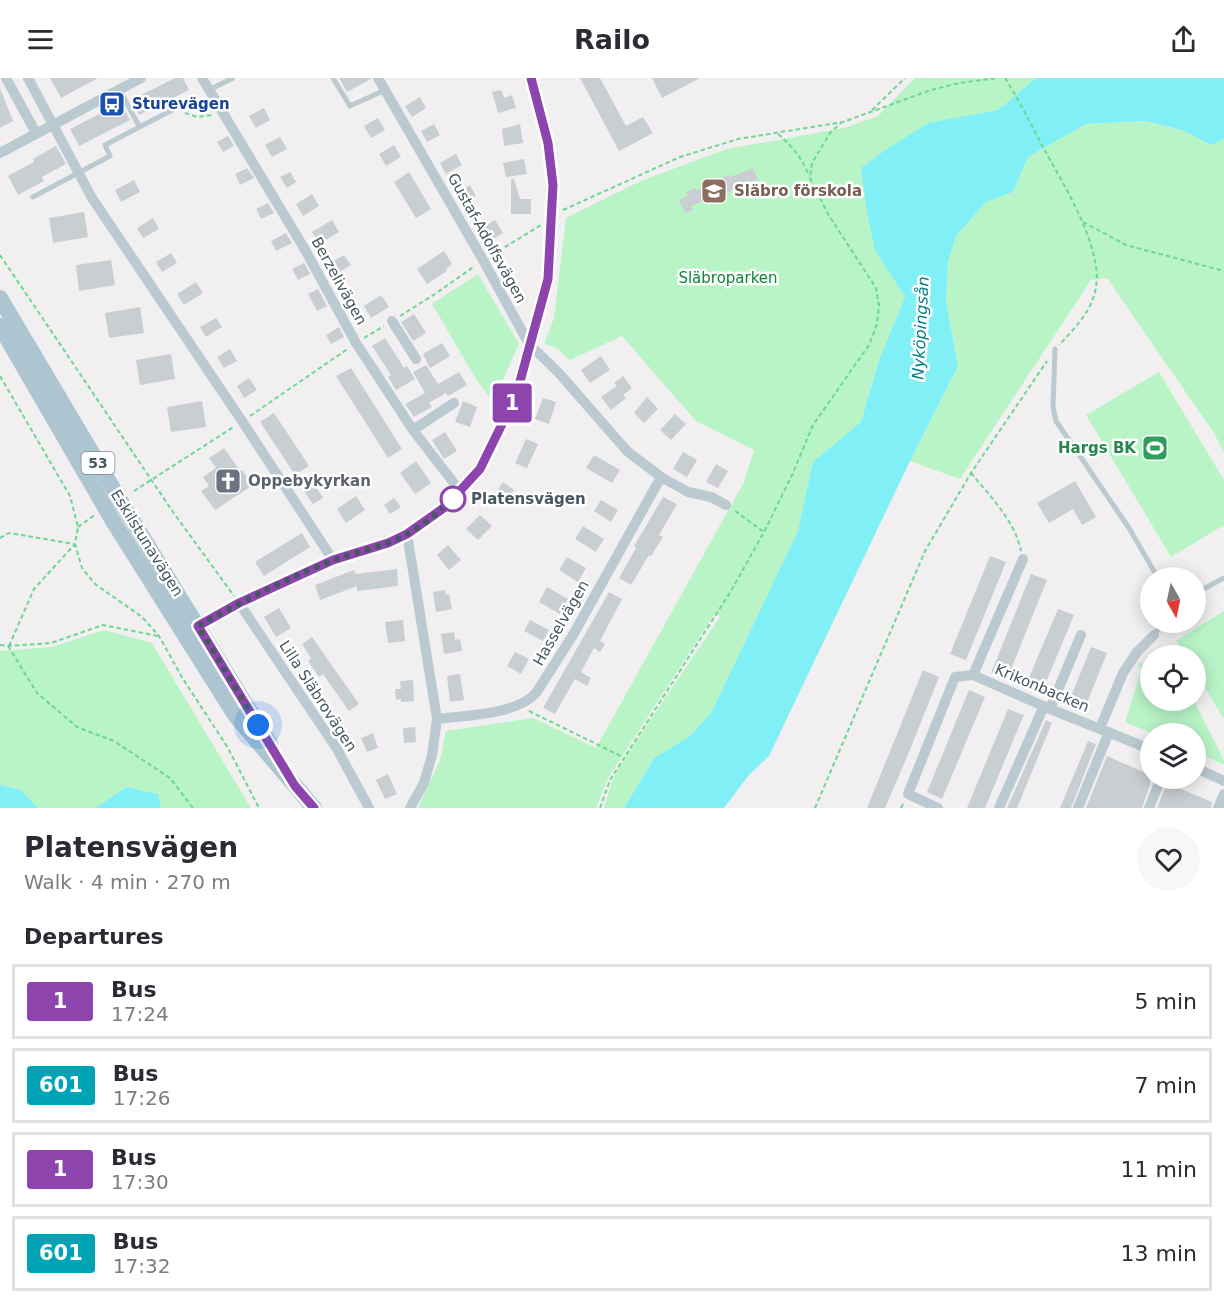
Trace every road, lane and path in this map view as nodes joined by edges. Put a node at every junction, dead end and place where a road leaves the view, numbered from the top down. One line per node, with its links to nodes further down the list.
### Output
1 (6, 78): 21 (street)
2 (28, 78): 19 (street)
3 (141, 78): 12 (street)
4 (202, 78): 13 (street, Berzelivägen)
5 (233, 78): 13 (lane)
6 (333, 78): 14 (lane)
7 (378, 78): 14 (street, Gustaf-Adolfsvägen)
8 (531, 78): 27 (street)
9 (905, 78): 17 (path)
10 (998, 78): 17 (path)
11 (1005, 78): 28 (path)
12 (119, 89): 19 (street); 20 (lane)
13 (209, 90): 16 (street, Berzelivägen)
14 (385, 90): 36 (street, Gustaf-Adolfsvägen)
15 (180, 106): 16 (path); 20 (lane)
16 (220, 110): 35 (street, Berzelivägen)
17 (870, 112): 18 (path)
18 (843, 122): 22 (path); 25 (path)
19 (53, 124): 21 (street); 24 (street)
20 (139, 126): 24 (lane)
21 (36, 133): 23 (street)
22 (778, 134): 25 (path); 27 (path)
23 (0, 153)
24 (78, 173): 26 (lane); 41 (street)
25 (810, 178): 51 (path)
26 (33, 197)
27 (550, 219): 36 (street)
28 (1083, 222): 30 (path); 37 (path)
29 (0, 255): 45 (path)
30 (1224, 271)
31 (435, 294): 33 (path)
32 (0, 298): 61 (main road, Eskilstunavägen / 53)
33 (392, 321): 35 (path); 38 (street)
34 (0, 326): 61 (main road, Eskilstunavägen / 53)
35 (356, 343): 41 (path); 42 (street, Berzelivägen)
36 (529, 344): 44 (street, Gustaf-Adolfsvägen); 46 (street)
37 (1055, 349): 43 (path); 57 (lane)
38 (416, 358)
39 (0, 376): 50 (path)
40 (454, 403): 42 (street)
41 (242, 421): 45 (path); 56 (street)
42 (413, 430): 46 (street, Berzelivägen)
43 (970, 473): 55 (path); 84 (path)
44 (661, 477): 48 (street, Gustaf-Adolfsvägen); 68 (street, Hasselvägen)
45 (151, 479): 47 (path); 60 (path)
46 (460, 490): 52 (street)
47 (134, 491)
48 (726, 505): 51 (path)
49 (98, 513): 50 (path)
50 (78, 527): 54 (path)
51 (764, 532): 73 (path)
52 (407, 534): 56 (street); 70 (street)
53 (0, 538): 54 (path)
54 (75, 544): 64 (path); 66 (path)
55 (1023, 559): 67 (street)
56 (333, 560): 60 (street)
57 (1152, 567)
58 (1224, 578): 59 (lane)
59 (1206, 588)
60 (239, 603): 61 (street); 81 (street, Lilla Släbrovägen)
61 (191, 630): 80 (main road, Eskilstunavägen / 53)
62 (1081, 635): 69 (street)
63 (1155, 635): 71 (street, Krikonbacken)
64 (159, 636): 66 (path); 79 (path)
65 (0, 645): 66 (path)
66 (8, 646): 78 (path)
67 (973, 675): 69 (street, Krikonbacken); 85 (street)
68 (520, 705): 70 (street); 73 (path)
69 (1047, 708): 71 (street, Krikonbacken); 86 (street)
70 (437, 719): 82 (street)
71 (1104, 730): 72 (street, Krikonbacken); 87 (street)
72 (1140, 745)
73 (623, 757): 83 (path)
74 (1206, 773): 75 (street)
75 (1224, 781)
76 (1157, 789): 88 (street)
77 (1224, 794): 89 (street)
78 (193, 808)
79 (259, 808)
80 (314, 808)
81 (369, 808)
82 (410, 808)
83 (600, 808)
84 (814, 808)
85 (938, 808)
86 (999, 808)
87 (1078, 808)
88 (1149, 808)
89 (1218, 808)

